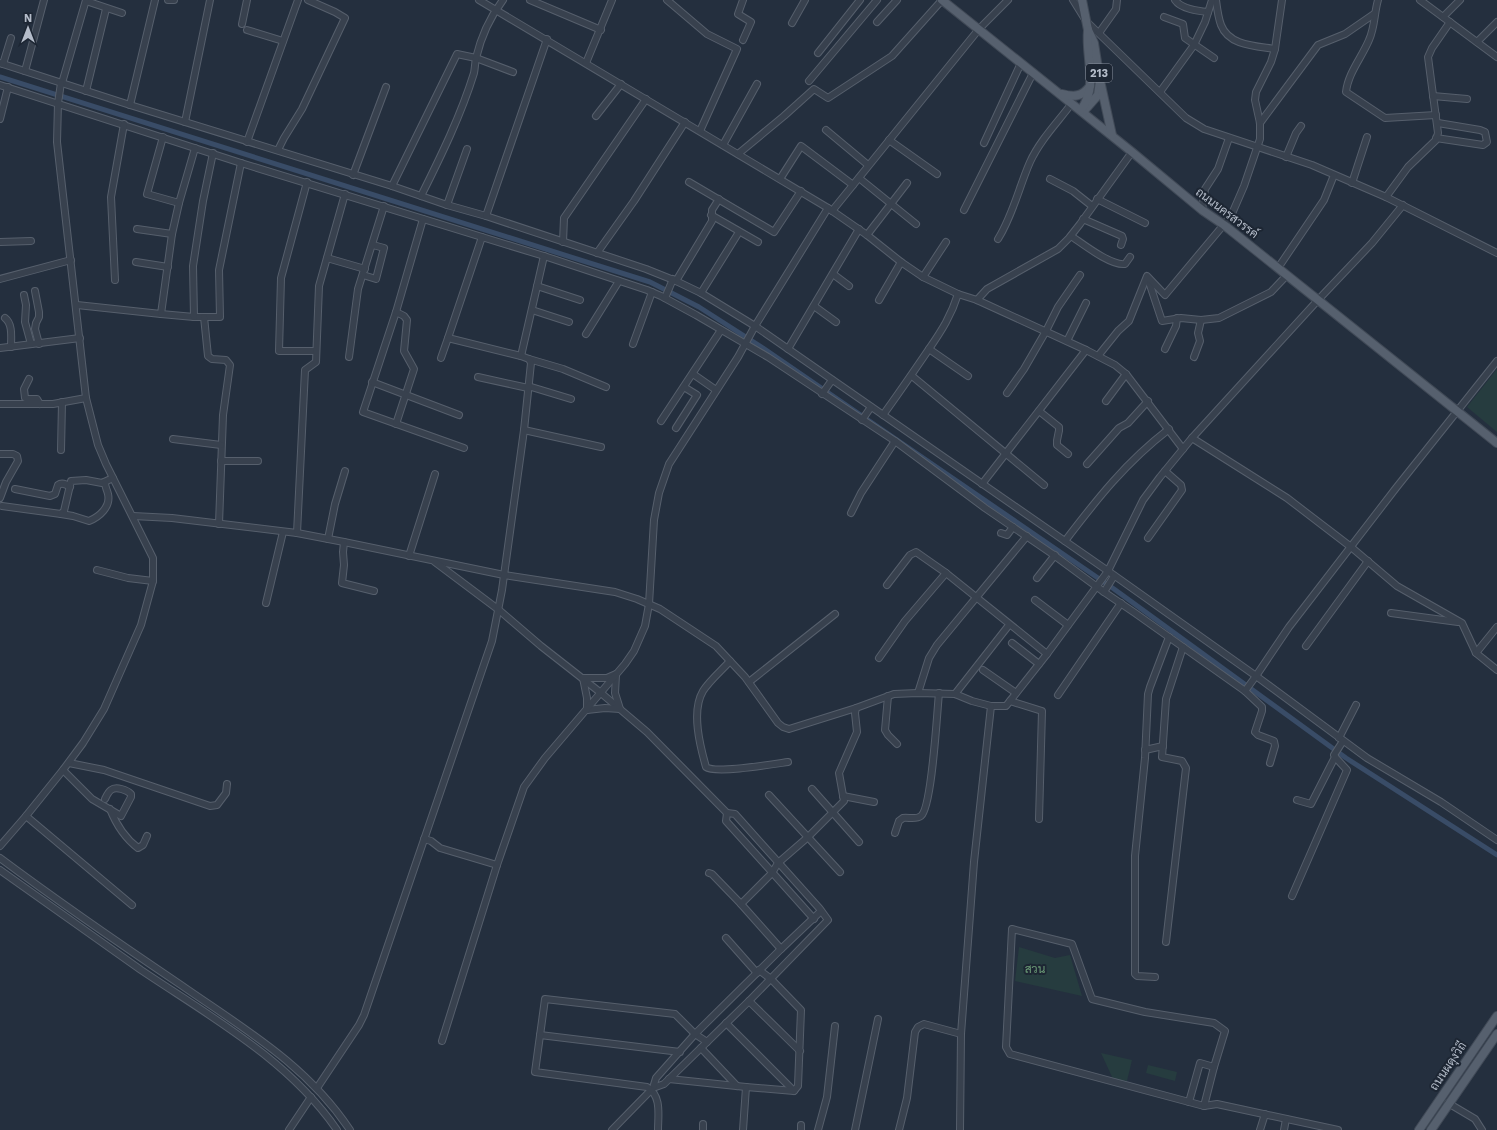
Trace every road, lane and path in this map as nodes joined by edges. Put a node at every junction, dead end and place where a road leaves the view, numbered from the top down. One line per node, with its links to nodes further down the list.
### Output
1 (37, 0): 31 (street)
2 (155, 0): 85 (street)
3 (168, 0): 4 (street)
4 (174, 0)
5 (210, 0): 90 (street)
6 (248, 0): 45 (street)
7 (298, 0): 54 (street)
8 (308, 0): 110 (street)
9 (479, 0): 34 (street)
10 (503, 0): 34 (street)
11 (530, 0): 48 (street)
12 (612, 0): 48 (street)
13 (667, 0): 97 (street)
14 (743, 0): 53 (street)
15 (805, 0): 44 (street)
16 (860, 0): 58 (street)
17 (877, 0): 68 (street)
18 (897, 0): 41 (street)
19 (942, 0): 46 (main road, ถนนนครสวรรค์); 113 (street)
20 (1008, 0): 46 (street)
21 (1072, 0): 40 (street)
22 (1082, 0): 40 (main road, 213)
23 (1117, 0): 50 (street)
24 (1176, 0): 35 (street)
25 (1212, 0): 35 (street)
26 (1216, 0): 57 (street)
27 (1282, 0): 57 (street)
28 (1378, 0): 37 (street)
29 (1420, 0): 39 (street)
30 (1460, 0): 39 (street)
31 (44, 1): 65 (street)
32 (86, 1): 33 (street); 70 (street)
33 (106, 9): 36 (street); 77 (street)
34 (496, 9): 52 (street); 60 (street)
35 (1208, 12): 56 (street)
36 (122, 13)
37 (1374, 14): 87 (street); 92 (street)
38 (1164, 17): 56 (street)
39 (1443, 17): 42 (street)
40 (1086, 21): 49 (main road, 213); 50 (street)
41 (877, 22)
42 (1450, 22): 55 (street); 80 (street)
43 (1497, 22): 55 (street)
44 (792, 23)
45 (242, 24)
46 (979, 29): 64 (main road, ถนนนครสวรรค์); 103 (street)
47 (247, 30): 54 (street)
48 (601, 30): 63 (street)
49 (1088, 30): 69 (main road, 213); 71 (main road, 213)
50 (1099, 34): 78 (street)
51 (11, 38): 62 (street)
52 (546, 39): 63 (street); 145 (street)
53 (743, 40)
54 (283, 41): 104 (street)
55 (1476, 42): 59 (street)
56 (1194, 45): 61 (street); 78 (street)
57 (1275, 50): 92 (street)
58 (818, 53)
59 (1497, 57)
60 (476, 58): 66 (street); 128 (street); 131 (street)
61 (1214, 58)
62 (1, 63): 65 (street)
63 (586, 63): 72 (street)
64 (1021, 63): 67 (main road, ถนนนครสวรรค์); 105 (street)
65 (24, 71): 70 (street)
66 (513, 72)
67 (1034, 73): 79 (main road, ถนนนครสวรรค์); 142 (street)
68 (809, 81)
69 (1100, 81): 86 (main road, 213); 98 (main road)
70 (62, 83): 77 (street); 83 (street)
71 (1091, 83): 79 (main road); 86 (main road, 213)
72 (621, 84): 81 (street); 88 (street)
73 (757, 84): 106 (street)
74 (0, 85): 75 (street)
75 (8, 87): 83 (street); 89 (street)
76 (386, 87): 118 (street)
77 (86, 91): 85 (street)
78 (1160, 92): 101 (street)
79 (1059, 93): 84 (main road, ถนนนครสวรรค์)
80 (1433, 96): 82 (street); 87 (street)
81 (646, 99): 91 (street); 161 (street)
82 (1467, 99)
83 (58, 103): 94 (street); 172 (street)
84 (1072, 103): 86 (main road, ถนนนครสวรรค์); 158 (street)
85 (130, 105): 90 (street)
86 (1082, 111): 98 (main road, ถนนนครสวรรค์)
87 (1436, 115): 93 (street)
88 (596, 116)
89 (0, 119)
90 (185, 122): 104 (street)
91 (685, 122): 97 (street); 166 (street)
92 (1260, 123): 108 (street)
93 (1438, 123): 102 (street); 102 (street)
94 (124, 124): 99 (street); 185 (street)
95 (1301, 126): 114 (street)
96 (826, 130): 116 (street)
97 (700, 131): 106 (street)
98 (1112, 135): 111 (main road, ถนนนครสวรรค์)
99 (163, 137): 107 (street); 135 (street)
100 (1367, 137): 125 (street)
101 (1229, 138): 108 (street); 143 (street)
102 (1436, 138): 132 (street)
103 (889, 140): 116 (street); 117 (street)
104 (248, 142): 110 (street)
105 (984, 143)
106 (723, 145): 113 (street)
107 (195, 148): 112 (street); 135 (street)
108 (1257, 148): 114 (street); 150 (street)
109 (467, 149): 137 (street)
110 (278, 150): 118 (street)
111 (1132, 152): 134 (street); 143 (main road, ถนนนครสวรรค์)
112 (212, 153): 115 (street); 206 (street)
113 (738, 154): 121 (street)
114 (1286, 157): 119 (street)
115 (241, 162): 123 (street); 207 (street)
116 (868, 165): 120 (street)
117 (937, 174)
118 (353, 175): 128 (street)
119 (1334, 175): 125 (street); 176 (street)
120 (859, 178): 127 (street); 136 (street)
121 (780, 179): 127 (street); 129 (street)
122 (1050, 180): 140 (street)
123 (306, 182): 130 (street); 230 (street)
124 (689, 182): 133 (street)
125 (1352, 182): 132 (street)
126 (907, 183): 136 (street)
127 (853, 185): 141 (street)
128 (392, 186): 131 (street)
129 (801, 191): 133 (street); 141 (street)
130 (345, 194): 139 (street); 170 (street)
131 (421, 196): 137 (street)
132 (1386, 197): 138 (street)
133 (719, 199): 144 (street)
134 (1097, 199): 140 (street); 148 (street)
135 (178, 203): 154 (street)
136 (891, 203): 149 (street); 155 (street)
137 (447, 205): 145 (street)
138 (1403, 205): 167 (street); 199 (street)
139 (384, 206): 146 (street); 164 (street)
140 (1092, 206): 147 (street)
141 (830, 209): 152 (street); 213 (street)
142 (964, 210)
143 (1202, 210): 150 (main road, ถนนนครสวรรค์)
144 (711, 215): 153 (street); 186 (street)
145 (486, 216): 161 (street)
146 (423, 219): 156 (street); 204 (street)
147 (1083, 219): 157 (street); 165 (street)
148 (1145, 223)
149 (916, 224)
150 (1224, 225): 176 (main road, ถนนนครสวรรค์); 182 (street)
151 (137, 229): 154 (street)
152 (859, 229): 155 (street); 178 (street)
153 (739, 232): 162 (street); 192 (street)
154 (172, 234): 175 (street)
155 (867, 235): 174 (street)
156 (482, 237): 168 (street); 218 (street)
157 (1070, 237): 169 (street); 171 (street); 198 (street)
158 (998, 239)
159 (31, 241): 160 (street)
160 (0, 242)
161 (563, 242): 166 (street)
162 (758, 242)
163 (946, 242): 183 (street)
164 (373, 245): 177 (street); 179 (street)
165 (1121, 245)
166 (598, 253): 186 (street)
167 (1497, 253)
168 (544, 256): 187 (street); 188 (street)
169 (1130, 257)
170 (327, 258): 177 (street); 230 (street)
171 (1101, 259)
172 (71, 260): 184 (street); 201 (street)
173 (136, 262): 175 (street)
174 (901, 262): 183 (street); 197 (street)
175 (168, 267): 205 (street)
176 (1278, 268): 181 (main road, ถนนนครสวรรค์)
177 (365, 269): 179 (street)
178 (833, 274): 189 (street); 202 (street)
179 (363, 275): 233 (street)
180 (1080, 275): 215 (street)
181 (1287, 275): 199 (main road, ถนนนครสวรรค์); 210 (street)
182 (1147, 276): 209 (street); 232 (street)
183 (923, 277): 193 (street)
184 (0, 278)
185 (115, 280)
186 (675, 280): 192 (street); 195 (street)
187 (619, 281): 191 (street); 216 (street)
188 (537, 286): 196 (street); 203 (street)
189 (849, 286)
190 (35, 291): 222 (street)
191 (652, 292): 195 (street); 223 (street)
192 (701, 293): 213 (street)
193 (958, 294): 198 (street); 227 (street)
194 (24, 295): 221 (street)
195 (665, 298): 214 (street)
196 (580, 300)
197 (879, 300)
198 (977, 300): 215 (street)
199 (1318, 300): 262 (main road, ถนนนครสวรรค์); 271 (street)
200 (1086, 303): 219 (street)
201 (77, 305): 205 (street); 217 (street)
202 (814, 306): 212 (street); 226 (street)
203 (532, 310): 211 (street); 231 (street)
204 (396, 312): 245 (street); 252 (street)
205 (161, 314): 206 (street)
206 (194, 317): 207 (street)
207 (204, 317): 275 (street)
208 (5, 318): 224 (street)
209 (1177, 318): 210 (street); 229 (street)
210 (1201, 320): 234 (street)
211 (569, 322)
212 (836, 322)
213 (754, 329): 220 (street); 226 (street)
214 (721, 330): 220 (street); 238 (street)
215 (1046, 331): 219 (street); 251 (street)
216 (586, 334)
217 (80, 338): 222 (street); 253 (street)
218 (448, 338): 231 (street); 235 (street)
219 (1067, 341): 228 (street)
220 (747, 342): 249 (street); 250 (street)
221 (31, 344): 222 (street); 224 (street)
222 (38, 344)
223 (633, 344)
224 (11, 347): 225 (street)
225 (0, 348)
226 (788, 349): 244 (street)
227 (929, 349): 240 (street); 241 (street)
228 (1086, 350): 232 (street); 261 (street)
229 (1165, 350)
230 (316, 351): 303 (street)
231 (520, 356): 236 (street)
232 (1098, 356): 239 (street)
233 (349, 357)
234 (1194, 357)
235 (441, 358)
236 (529, 359): 246 (street); 247 (street)
237 (1497, 361): 262 (street)
238 (693, 374): 248 (street); 249 (street)
239 (1126, 374): 255 (street); 256 (street)
240 (912, 376): 264 (street); 281 (street)
241 (968, 376)
242 (478, 377): 246 (street)
243 (30, 379): 259 (street)
244 (831, 381): 250 (street); 260 (street)
245 (372, 382): 252 (street); 267 (street)
246 (528, 387): 254 (street); 270 (street)
247 (606, 387)
248 (684, 387): 266 (street); 268 (street)
249 (716, 390): 330 (street)
250 (822, 393): 265 (street)
251 (1007, 393)
252 (406, 395): 263 (street); 267 (street)
253 (86, 398): 257 (street); 289 (street)
254 (572, 399)
255 (1106, 401)
256 (1148, 401): 269 (street); 285 (street)
257 (62, 402): 259 (street); 279 (street)
258 (0, 404): 259 (street)
259 (40, 404)
260 (870, 408): 264 (street); 265 (street)
261 (1039, 411): 281 (street); 282 (street)
262 (1458, 411): 274 (main road, ถนนนครสวรรค์); 310 (street)
263 (459, 415)
264 (883, 415): 291 (street)
265 (863, 419): 273 (street)
266 (661, 421)
267 (396, 424): 277 (street)
268 (676, 428)
269 (1169, 429): 278 (street); 308 (street)
270 (524, 430): 276 (street); 318 (street)
271 (1192, 438): 278 (street); 310 (street)
272 (173, 439): 275 (street)
273 (894, 441): 297 (street); 301 (street)
274 (1497, 443)
275 (221, 445): 283 (street)
276 (601, 447)
277 (464, 448)
278 (1184, 449): 287 (street)
279 (61, 450)
280 (0, 454): 295 (street)
281 (1006, 454): 291 (street); 292 (street)
282 (1068, 454)
283 (221, 461): 284 (street); 300 (street)
284 (258, 462)
285 (1087, 464)
286 (345, 471): 307 (street)
287 (1165, 471): 306 (street); 316 (street)
288 (435, 474): 312 (street)
289 (113, 478): 290 (street); 299 (street)
290 (105, 482): 293 (street); 298 (street)
291 (982, 484): 308 (street)
292 (1044, 485)
293 (70, 487): 294 (street); 298 (street)
294 (15, 489)
295 (0, 498)
296 (2, 506): 298 (street)
297 (851, 513)
298 (61, 514)
299 (133, 516): 300 (street); 321 (street)
300 (220, 524): 302 (street)
301 (1013, 527): 304 (street); 305 (street)
302 (283, 532): 303 (street); 328 (street)
303 (296, 533): 307 (street)
304 (1001, 533)
305 (1027, 536): 311 (street); 326 (street)
306 (1148, 538)
307 (328, 539): 309 (street)
308 (1065, 541): 316 (street)
309 (344, 542): 312 (street); 324 (street)
310 (1351, 547): 314 (street); 351 (street)
311 (1055, 555): 320 (street); 323 (street)
312 (409, 556): 313 (street)
313 (434, 561): 318 (street); 331 (street)
314 (1368, 561): 334 (street); 340 (street)
315 (97, 570): 321 (street)
316 (1108, 571): 319 (street); 323 (street)
317 (946, 572): 322 (street); 326 (street); 344 (street)
318 (504, 576): 330 (street); 331 (street)
319 (1114, 576): 325 (street); 351 (street)
320 (1037, 578)
321 (153, 581): 373 (street)
322 (887, 585)
323 (1096, 587): 325 (street); 336 (street)
324 (374, 591)
325 (1104, 592): 329 (street)
326 (976, 597): 335 (street); 355 (street)
327 (1035, 600): 336 (street)
328 (266, 603)
329 (1121, 603): 338 (street); 359 (street)
330 (649, 604): 345 (street); 349 (street)
331 (499, 610): 350 (street); 391 (street)
332 (1391, 613): 334 (street)
333 (835, 614): 352 (street)
334 (1462, 623): 342 (street)
335 (1009, 625): 343 (street); 358 (street)
336 (1068, 625): 343 (street)
337 (1497, 628): 342 (street)
338 (1169, 637): 341 (street); 370 (street)
339 (1012, 643): 346 (street)
340 (1306, 646)
341 (1183, 648): 353 (street); 369 (street)
342 (1476, 652): 348 (street)
343 (1047, 654): 346 (street)
344 (879, 658)
345 (730, 661): 352 (street); 372 (street)
346 (1039, 664): 357 (street)
347 (983, 670): 357 (street)
348 (1497, 670)
349 (617, 674): 350 (street); 354 (street); 365 (street)
350 (583, 678): 354 (street); 366 (street)
351 (1255, 678): 353 (street); 367 (street)
352 (749, 682): 364 (street)
353 (1246, 690): 374 (street)
354 (601, 693): 365 (street); 366 (street)
355 (918, 693): 356 (street); 360 (street)
356 (939, 693): 358 (street); 388 (street)
357 (1016, 693): 361 (street)
358 (955, 694): 363 (street)
359 (1058, 695)
360 (888, 696): 364 (street); 368 (street)
361 (1010, 701): 363 (street); 387 (street)
362 (1356, 705): 367 (street)
363 (991, 706): 419 (street)
364 (856, 708): 379 (street)
365 (620, 709): 366 (street); 385 (street)
366 (586, 710): 397 (street)
367 (1341, 741): 371 (street); 392 (street)
368 (897, 744)
369 (1163, 746): 370 (street); 408 (street)
370 (1145, 750): 411 (street)
371 (1334, 756): 381 (street); 402 (street)
372 (788, 762)
373 (69, 763): 375 (street); 376 (street)
374 (1270, 763)
375 (63, 770): 383 (street); 386 (street)
376 (227, 784)
377 (812, 789): 384 (street)
378 (769, 795): 390 (street)
379 (843, 796): 382 (street); 384 (street)
380 (104, 799): 383 (street)
381 (1297, 800)
382 (874, 802)
383 (110, 810): 389 (street)
384 (833, 812): 390 (street); 393 (street)
385 (727, 813): 396 (street); 401 (street)
386 (26, 816): 394 (street); 404 (street)
387 (1039, 819)
388 (895, 833)
389 (148, 836)
390 (808, 837): 396 (street); 399 (street)
391 (428, 840): 397 (street); 431 (street)
392 (1497, 840)
393 (859, 842)
394 (0, 846)
395 (0, 858): 431 (street)
396 (778, 863): 401 (street); 405 (street)
397 (497, 865): 422 (street)
398 (0, 870): 434 (street)
399 (840, 872)
400 (709, 873): 403 (street)
401 (772, 873): 403 (street); 406 (street)
402 (1292, 896)
403 (741, 904): 409 (street)
404 (132, 906)
405 (821, 911): 406 (street); 412 (street)
406 (814, 919): 409 (street)
407 (726, 938): 410 (street)
408 (1166, 942)
409 (781, 950): 410 (street)
410 (758, 971): 412 (street); 418 (street)
411 (1155, 977)
412 (771, 979): 413 (street); 425 (street)
413 (749, 1001): 416 (street); 425 (street)
414 (1497, 1016): 453 (main road, ถนนผดุงวิถี)
415 (878, 1019): 447 (street)
416 (726, 1023): 423 (street); 433 (street)
417 (835, 1026): 446 (street)
418 (694, 1034): 421 (street); 423 (street); 426 (street)
419 (961, 1034): 448 (street); 449 (street)
420 (1497, 1034): 436 (main road, ถนนผดุงวิถี)
421 (540, 1035): 426 (street); 432 (street)
422 (442, 1041)
423 (706, 1042): 424 (street)
424 (701, 1048): 428 (street); 429 (street)
425 (800, 1051): 433 (street)
426 (680, 1052): 432 (street)
427 (1214, 1067): 435 (street); 435 (street); 437 (street)
428 (669, 1079): 429 (street); 432 (street)
429 (736, 1086): 430 (street)
430 (746, 1087): 433 (street); 445 (street)
431 (317, 1088): 442 (street)
432 (652, 1088): 443 (street); 444 (street)
433 (794, 1091)
434 (311, 1097): 440 (street); 441 (street)
435 (1189, 1102): 437 (street)
436 (1448, 1103): 454 (main road, ถนนผดุงวิถี); 455 (street)
437 (1204, 1106): 438 (street)
438 (1265, 1114): 439 (street); 450 (street)
439 (1286, 1118): 451 (street); 452 (street)
440 (289, 1130)
441 (338, 1130)
442 (350, 1130)
443 (612, 1130)
444 (658, 1130)
445 (743, 1130)
446 (818, 1130)
447 (855, 1130)
448 (899, 1130)
449 (960, 1130)
450 (1260, 1130)
451 (1284, 1130)
452 (1338, 1130)
453 (1419, 1130)
454 (1430, 1130)
455 (1482, 1130)

